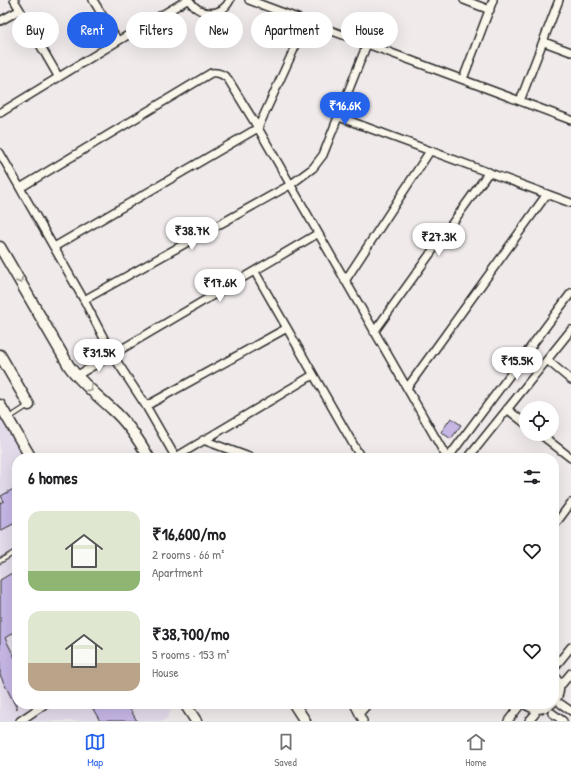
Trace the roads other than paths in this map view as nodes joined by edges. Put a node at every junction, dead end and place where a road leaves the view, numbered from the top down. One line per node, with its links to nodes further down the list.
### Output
1 (14, 0): 9 (street)
2 (93, 0): 11 (street)
3 (188, 0): 4 (street); 14 (street)
4 (230, 0)
5 (249, 0): 12 (street)
6 (464, 0): 10 (street)
7 (493, 0): 10 (street)
8 (559, 0): 15 (street)
9 (20, 10): 13 (street); 21 (street)
10 (490, 10): 22 (street)
11 (100, 12)
12 (279, 12)
13 (0, 21)
14 (118, 41)
15 (544, 42): 20 (street); 23 (street)
16 (106, 48): 21 (street)
17 (295, 48): 27 (street)
18 (366, 48): 25 (street)
19 (379, 48): 22 (street)
20 (571, 52)
21 (58, 76): 24 (street)
22 (463, 79): 23 (street)
23 (520, 101): 26 (street)
24 (0, 113)
25 (339, 117): 28 (street); 31 (street)
26 (571, 120)
27 (258, 128): 31 (street); 32 (street); 37 (street)
28 (430, 152): 30 (street); 39 (street)
29 (0, 153): 32 (street)
30 (489, 172): 33 (street); 44 (street)
31 (290, 185): 35 (street); 41 (street)
32 (20, 188): 37 (street)
33 (547, 194): 34 (street); 51 (street)
34 (571, 203)
35 (317, 234): 38 (street); 39 (street)
36 (0, 247): 49 (main road, one-way to 49)
37 (54, 247): 41 (street)
38 (255, 272): 42 (street); 45 (street)
39 (345, 281): 44 (street)
40 (571, 292): 67 (street)
41 (84, 300): 45 (street)
42 (287, 328): 48 (street); 54 (street)
43 (571, 330): 47 (street)
44 (374, 332): 51 (street)
45 (112, 354): 49 (street); 54 (street)
46 (0, 355): 53 (main road)
47 (547, 360): 50 (street); 55 (street)
48 (313, 375): 58 (street); 65 (street)
49 (76, 376): 61 (main road, one-way to 61)
50 (571, 380)
51 (407, 388): 66 (street)
52 (0, 405): 56 (main road)
53 (29, 405): 56 (lane)
54 (146, 406): 62 (street)
55 (507, 409): 57 (street); 68 (street)
56 (8, 418): 60 (main road)
57 (519, 418)
58 (203, 440): 63 (street); 64 (street)
59 (549, 441): 69 (street)
60 (28, 453)
61 (146, 453)
62 (174, 453)
63 (182, 453)
64 (238, 453)
65 (356, 453)
66 (444, 453)
67 (451, 453)
68 (474, 453)
69 (571, 458)
70 (571, 503): 71 (street)
71 (559, 518)
72 (12, 554): 73 (lane)
73 (0, 561)
74 (571, 647): 75 (street)
75 (559, 662)
76 (571, 673): 78 (street)
77 (559, 681): 78 (street)
78 (565, 689): 79 (street)
79 (561, 704): 88 (street)
80 (38, 709): 92 (street)
81 (188, 709): 93 (main road)
82 (299, 709): 94 (main road)
83 (356, 709): 91 (street)
84 (366, 709): 91 (street)
85 (519, 709): 95 (street)
86 (528, 709): 90 (street)
87 (556, 709): 89 (street)
88 (571, 711)
89 (552, 713): 90 (street); 97 (street)
90 (535, 714): 96 (street)
91 (361, 718)
92 (20, 721)
93 (196, 721)
94 (305, 721)
95 (508, 721)
96 (530, 721)
97 (563, 721)

